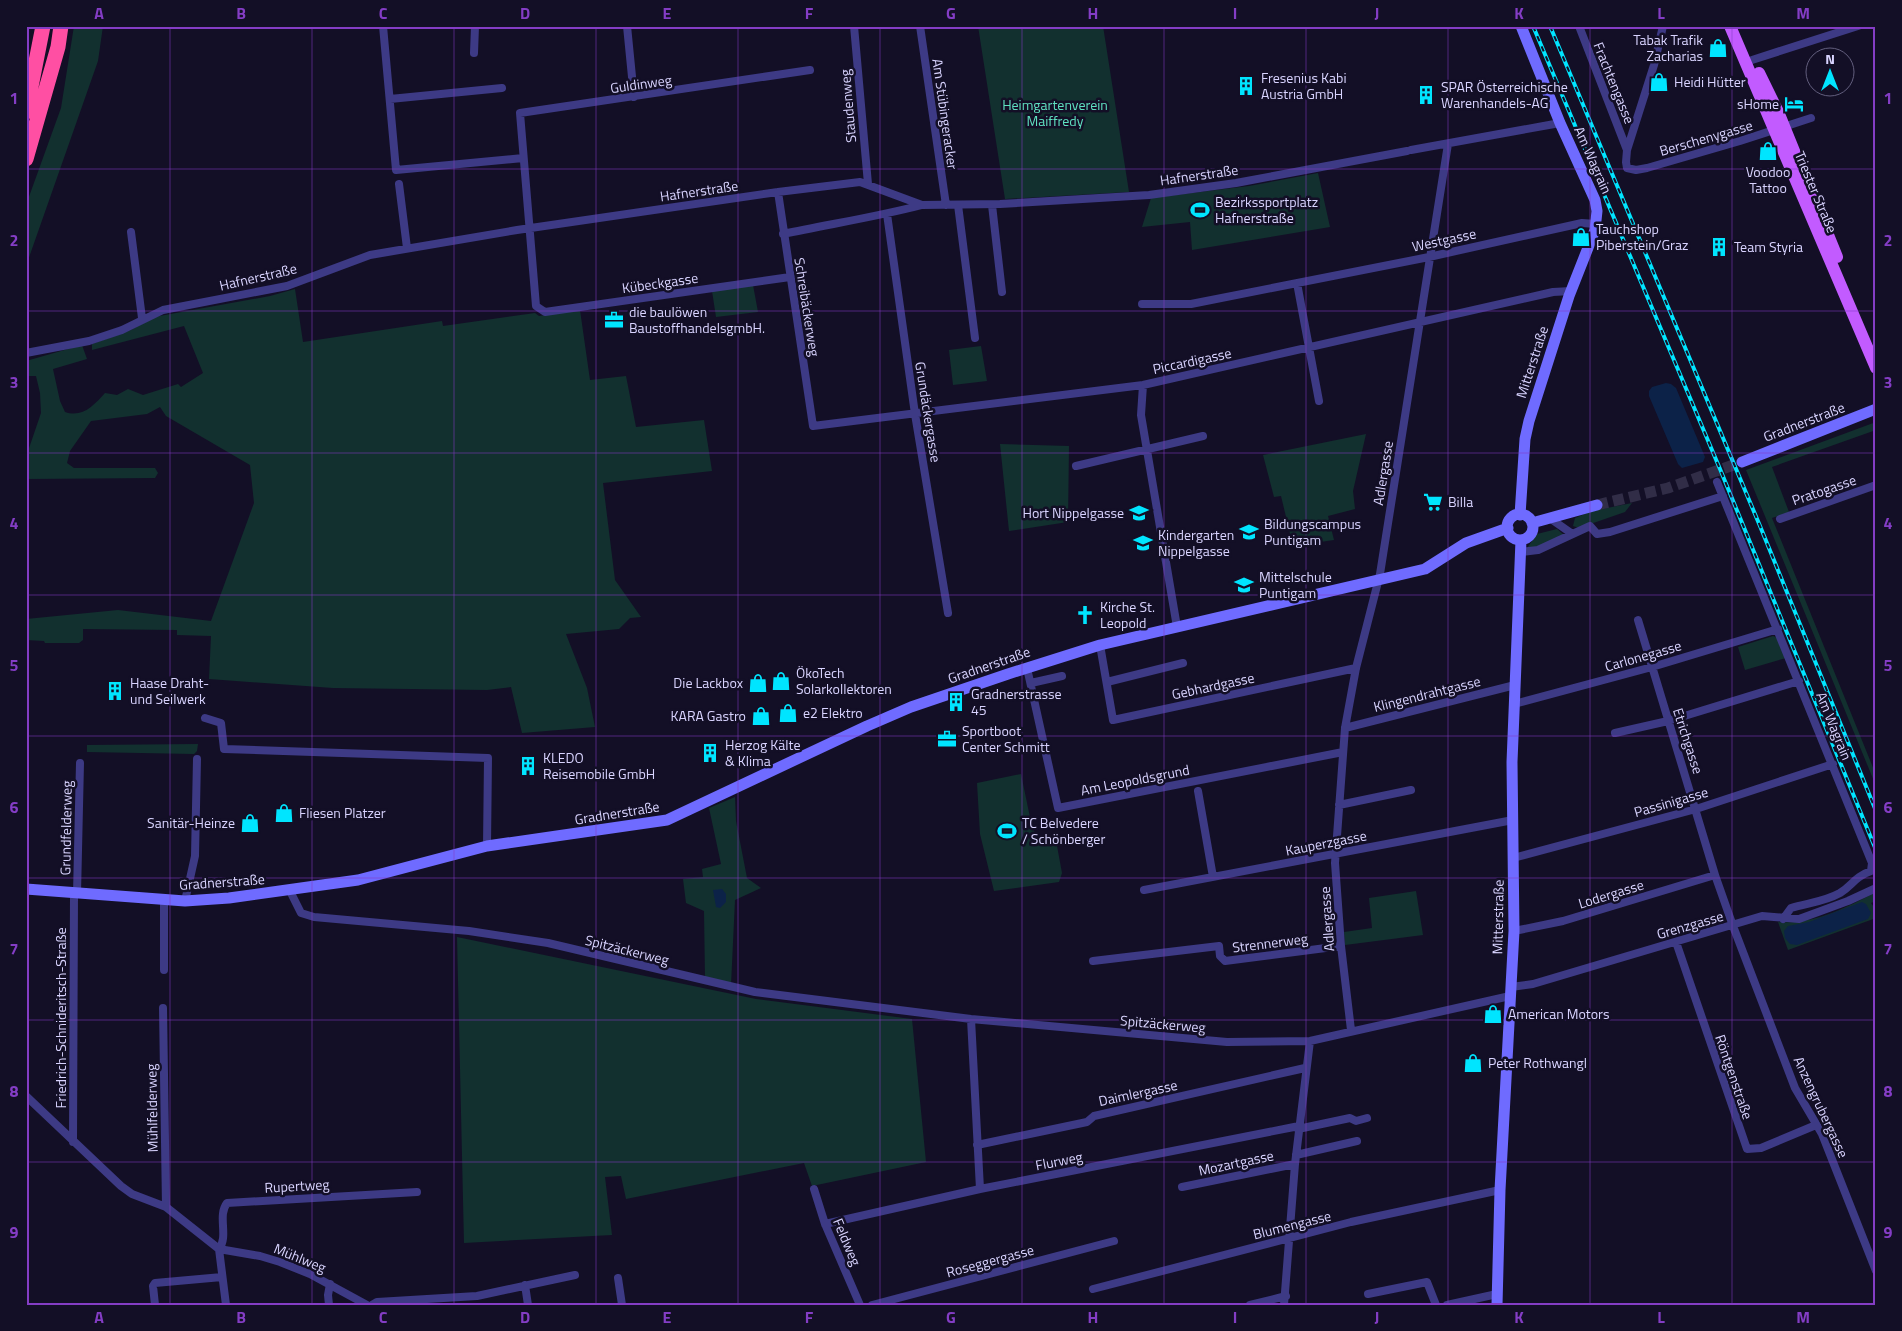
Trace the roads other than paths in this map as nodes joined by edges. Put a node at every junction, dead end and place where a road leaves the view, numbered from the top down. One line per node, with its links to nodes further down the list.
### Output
1 (43, 26): 22 (highway)
2 (54, 26): 19 (highway)
3 (61, 26): 19 (highway)
4 (382, 26): 21 (street)
5 (475, 26): 15 (street)
6 (627, 26): 20 (street)
7 (854, 26): 31 (street, Staudenweg)
8 (920, 26): 34 (street, Am Stübingeracker)
9 (1521, 26): 24 (main road, Am Wagrain)
10 (1579, 26): 27 (street, Frachtengasse)
11 (1663, 26): 27 (street)
12 (1730, 26): 25 (main road, Triester Straße)
13 (1739, 26): 16 (main road, Triester Straße)
14 (1858, 26): 16 (street)
15 (474, 53)
16 (1752, 60): 25 (main road, Triester Straße)
17 (810, 70): 20 (street, Guldinweg)
18 (502, 88): 21 (street)
19 (45, 92): 29 (highway)
20 (634, 98): 28 (street, Guldinweg)
21 (390, 99): 28 (street)
22 (26, 112)
23 (1811, 118): 25 (street, Berschenygasse)
24 (1560, 123): 26 (street, Hafnerstraße); 38 (main road, Am Wagrain)
25 (1779, 129): 27 (street, Berschenygasse); 54 (main road, Triester Straße); 56 (main road, Triester Straße)
26 (1448, 144): 36 (street, Hafnerstraße); 43 (street, Adlergasse)
27 (1627, 150)
28 (523, 158): 39 (street, Guldinweg)
29 (26, 159)
30 (399, 184): 42 (street)
31 (868, 184): 32 (street, Hafnerstraße); 33 (street, Hafnerstraße)
32 (778, 192): 39 (street, Hafnerstraße); 41 (street, Schreibäckerweg)
33 (922, 205): 34 (street, Hafnerstraße); 37 (street)
34 (946, 205): 35 (street, Hafnerstraße)
35 (958, 205): 36 (street, Hafnerstraße); 52 (street)
36 (992, 205): 47 (street)
37 (887, 214): 41 (street); 60 (street, Grundäckergasse)
38 (1596, 224): 43 (street, Westgasse); 46 (main road, Mitterstraße)
39 (529, 228): 42 (street, Hafnerstraße); 49 (street, Guldinweg)
40 (131, 232): 50 (street)
41 (783, 234): 44 (street, Schreibäckerweg)
42 (407, 248): 50 (street, Hafnerstraße)
43 (1429, 257): 45 (street, Westgasse); 51 (street, Adlergasse)
44 (790, 277): 49 (street, Kübeckgasse); 61 (street, Schreibäckerweg)
45 (1297, 283): 48 (street, Westgasse); 53 (street)
46 (1571, 291): 51 (street, Piccardigasse); 70 (main road, Mitterstraße)
47 (1002, 292)
48 (1142, 304)
49 (536, 306)
50 (142, 318): 55 (street, Hafnerstraße)
51 (1420, 324): 53 (street, Piccardigasse); 77 (street, Adlergasse)
52 (975, 338)
53 (1308, 348): 57 (street, Piccardigasse); 58 (street)
54 (1876, 349)
55 (26, 353)
56 (1876, 368)
57 (1142, 385): 60 (street, Piccardigasse); 63 (street)
58 (1319, 401)
59 (1876, 409): 64 (main road, Gradnerstraße)
60 (916, 414): 61 (street, Piccardigasse); 78 (street, Grundäckergasse)
61 (813, 426)
62 (1203, 436): 63 (street)
63 (1146, 449): 65 (street); 80 (street)
64 (1742, 462)
65 (1076, 466)
66 (1717, 482): 68 (street, Am Wagrain)
67 (1876, 485): 72 (street, Pratogasse)
68 (1723, 496): 75 (street); 81 (street, Am Wagrain)
69 (1597, 505): 71 (main road)
70 (1520, 515): 73 (main road); 74 (main road)
71 (1551, 519): 73 (main road); 75 (street)
72 (1780, 519)
73 (1532, 523): 76 (main road)
74 (1508, 528): 76 (main road); 77 (main road, Gradnerstraße)
75 (1571, 533): 76 (street)
76 (1521, 546): 91 (main road, Mitterstraße)
77 (1379, 580): 80 (main road, Gradnerstraße); 86 (street, Adlergasse)
78 (948, 613)
79 (1638, 620): 84 (street, Etrichgasse)
80 (1177, 627): 82 (main road, Gradnerstraße)
81 (1778, 630): 84 (street, Carlonegasse); 88 (street, Am Wagrain)
82 (1100, 645): 85 (main road, Gradnerstraße); 89 (street, Gebhardgasse)
83 (1183, 662): 89 (street, Gebhardgasse)
84 (1652, 667): 92 (street, Carlonegasse); 94 (street, Etrichgasse)
85 (1027, 668): 90 (street, Am Leopoldsgrund); 106 (main road, Gradnerstraße)
86 (1356, 668): 89 (street, Gebhardgasse); 95 (street, Adlergasse)
87 (1062, 676): 90 (street)
88 (1799, 681): 94 (street); 100 (street, Am Wagrain)
89 (1107, 682)
90 (1031, 683): 97 (street, Am Leopoldsgrund)
91 (1515, 685): 92 (main road, Mitterstraße); 95 (street, Klingendrahtgasse)
92 (1514, 704): 105 (main road, Mitterstraße)
93 (205, 718): 106 (street)
94 (1668, 720): 96 (street); 104 (street, Etrichgasse)
95 (1345, 728): 97 (street, Adlergasse)
96 (1615, 733)
97 (1343, 752): 103 (street, Adlergasse)
98 (197, 759): 117 (street)
99 (80, 763): 115 (street, Grundfelderweg)
100 (1833, 764): 104 (street, Passinigasse); 118 (street, Am Wagrain)
101 (1411, 790): 103 (street)
102 (1198, 791): 110 (street)
103 (1339, 805): 107 (street, Adlergasse)
104 (1696, 809): 108 (street, Passinigasse); 109 (street, Etrichgasse)
105 (1513, 820): 107 (street, Kauperzgasse); 108 (main road, Mitterstraße)
106 (487, 846): 114 (main road, Gradnerstraße)
107 (1335, 854): 110 (street, Kauperzgasse); 122 (street, Adlergasse)
108 (1513, 858): 120 (main road, Mitterstraße)
109 (1715, 875): 119 (street, Etrichgasse); 120 (street, Lodergasse)
110 (1213, 877): 113 (street, Kauperzgasse)
111 (26, 889): 115 (main road, Gradnerstraße)
112 (1874, 889): 118 (street, Grenzgasse)
113 (1144, 890)
114 (290, 891): 117 (main road, Gradnerstraße); 127 (street, Spitzäckerweg)
115 (76, 894): 116 (main road, Gradnerstraße); 136 (street, Friedrich-Schnideritsch-Straße)
116 (164, 900): 117 (main road, Gradnerstraße); 124 (street, Gradnerstraße)
117 (185, 901)
118 (1783, 919): 119 (street, Grenzgasse)
119 (1733, 926): 121 (street, Grenzgasse); 133 (street, Anzengrubergasse)
120 (1514, 931): 125 (main road, Mitterstraße)
121 (1676, 942): 125 (street, Grenzgasse); 133 (street, Röntgenstraße)
122 (1341, 946): 123 (street, Strennerweg); 128 (street, Adlergasse)
123 (1094, 961)
124 (164, 970)
125 (1510, 992): 128 (street, Grenzgasse); 143 (main road, Mitterstraße)
126 (164, 1008): 145 (street, Mühlfelderweg)
127 (971, 1019): 129 (street, Spitzäckerweg); 137 (street)
128 (1351, 1030): 129 (street, Spitzäckerweg)
129 (1310, 1041): 130 (street)
130 (1305, 1068): 134 (street); 137 (street, Daimlergasse)
131 (26, 1096): 136 (street)
132 (1367, 1118): 134 (street, Flurweg)
133 (1816, 1125): 150 (street, Anzengrubergasse)
134 (1299, 1128): 138 (street); 142 (street, Flurweg)
135 (1357, 1141): 138 (street)
136 (73, 1142): 145 (street)
137 (977, 1145): 142 (street)
138 (1296, 1155): 139 (street)
139 (1295, 1164): 140 (street, Mozartgasse); 147 (street)
140 (1182, 1187)
141 (814, 1189): 146 (street, Feldweg)
142 (980, 1189): 146 (street, Flurweg)
143 (1500, 1190): 147 (street, Blumengasse); 159 (main road, Mitterstraße)
144 (417, 1192): 149 (street, Rupertweg)
145 (166, 1207): 149 (street)
146 (825, 1224): 167 (street, Feldweg)
147 (1289, 1238): 156 (street, Blumengasse); 158 (street)
148 (1114, 1241): 168 (street, Roseggergasse)
149 (219, 1249): 152 (street); 154 (street, Mühlweg)
150 (1876, 1271)
151 (575, 1275): 155 (street)
152 (222, 1277): 160 (street); 161 (street)
153 (618, 1278): 166 (street)
154 (330, 1284): 162 (street); 163 (street, Mühlweg)
155 (526, 1285): 164 (street); 165 (street)
156 (1093, 1289)
157 (1368, 1294): 171 (street)
158 (1286, 1296): 169 (street); 170 (street)
159 (1497, 1299): 172 (street, Mitterstraße)
160 (155, 1305)
161 (226, 1305)
162 (329, 1305)
163 (367, 1305)
164 (372, 1305)
165 (528, 1305)
166 (622, 1305)
167 (860, 1305)
168 (872, 1305)
169 (1250, 1305)
170 (1284, 1305)
171 (1436, 1305)
172 (1447, 1305)

